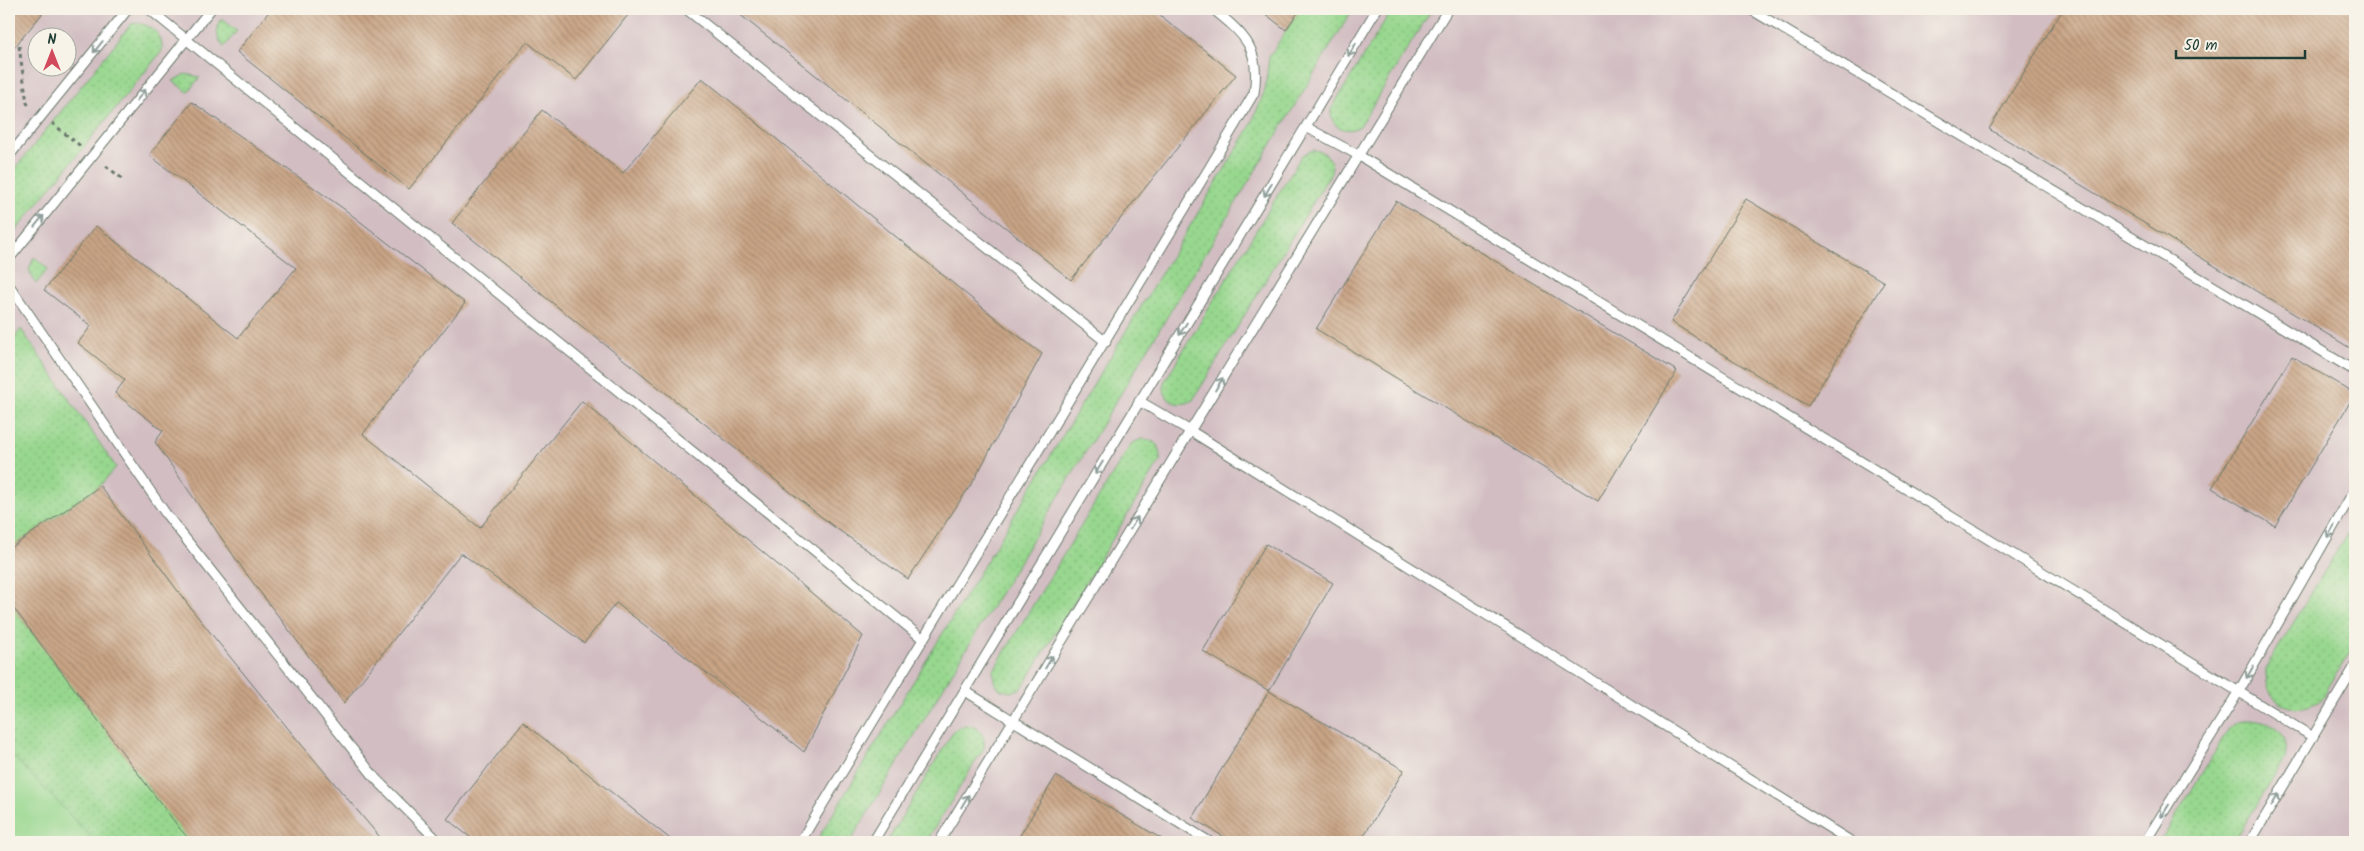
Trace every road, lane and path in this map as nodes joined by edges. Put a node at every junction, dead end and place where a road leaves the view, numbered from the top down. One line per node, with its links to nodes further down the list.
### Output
1 (128, 9): 16 (lane, one-way to 16)
2 (149, 9): 9 (lane)
3 (211, 9): 9 (lane)
4 (686, 9): 21 (lane)
5 (1213, 9): 21 (lane)
6 (1377, 9): 13 (lane, one-way to 13)
7 (1448, 9): 15 (lane)
8 (1750, 9): 22 (lane)
9 (186, 39): 19 (lane, one-way to 9); 26 (lane)
10 (18, 46): 11 (path)
11 (29, 106)
12 (52, 123): 14 (path)
13 (1306, 127): 15 (lane); 23 (lane, one-way to 23)
14 (84, 148)
15 (1358, 155): 24 (lane, one-way to 15); 29 (lane)
16 (9, 156)
17 (106, 166): 18 (path)
18 (124, 180)
19 (9, 259)
20 (9, 285): 32 (lane)
21 (1106, 342): 26 (lane)
22 (2355, 371)
23 (1139, 401): 24 (lane); 28 (lane, one-way to 28)
24 (1191, 430): 30 (lane, one-way to 24); 37 (lane)
25 (2355, 489): 29 (lane, one-way to 29)
26 (923, 639): 33 (lane)
27 (2355, 666): 31 (lane)
28 (964, 690): 30 (lane); 34 (lane)
29 (2239, 691): 31 (lane); 38 (lane, one-way to 38)
30 (1013, 722): 35 (lane, one-way to 30); 36 (lane)
31 (2313, 737): 39 (lane, one-way to 31)
32 (439, 842)
33 (800, 842)
34 (873, 842)
35 (939, 842)
36 (1210, 842)
37 (1852, 842)
38 (2145, 842)
39 (2250, 842)

